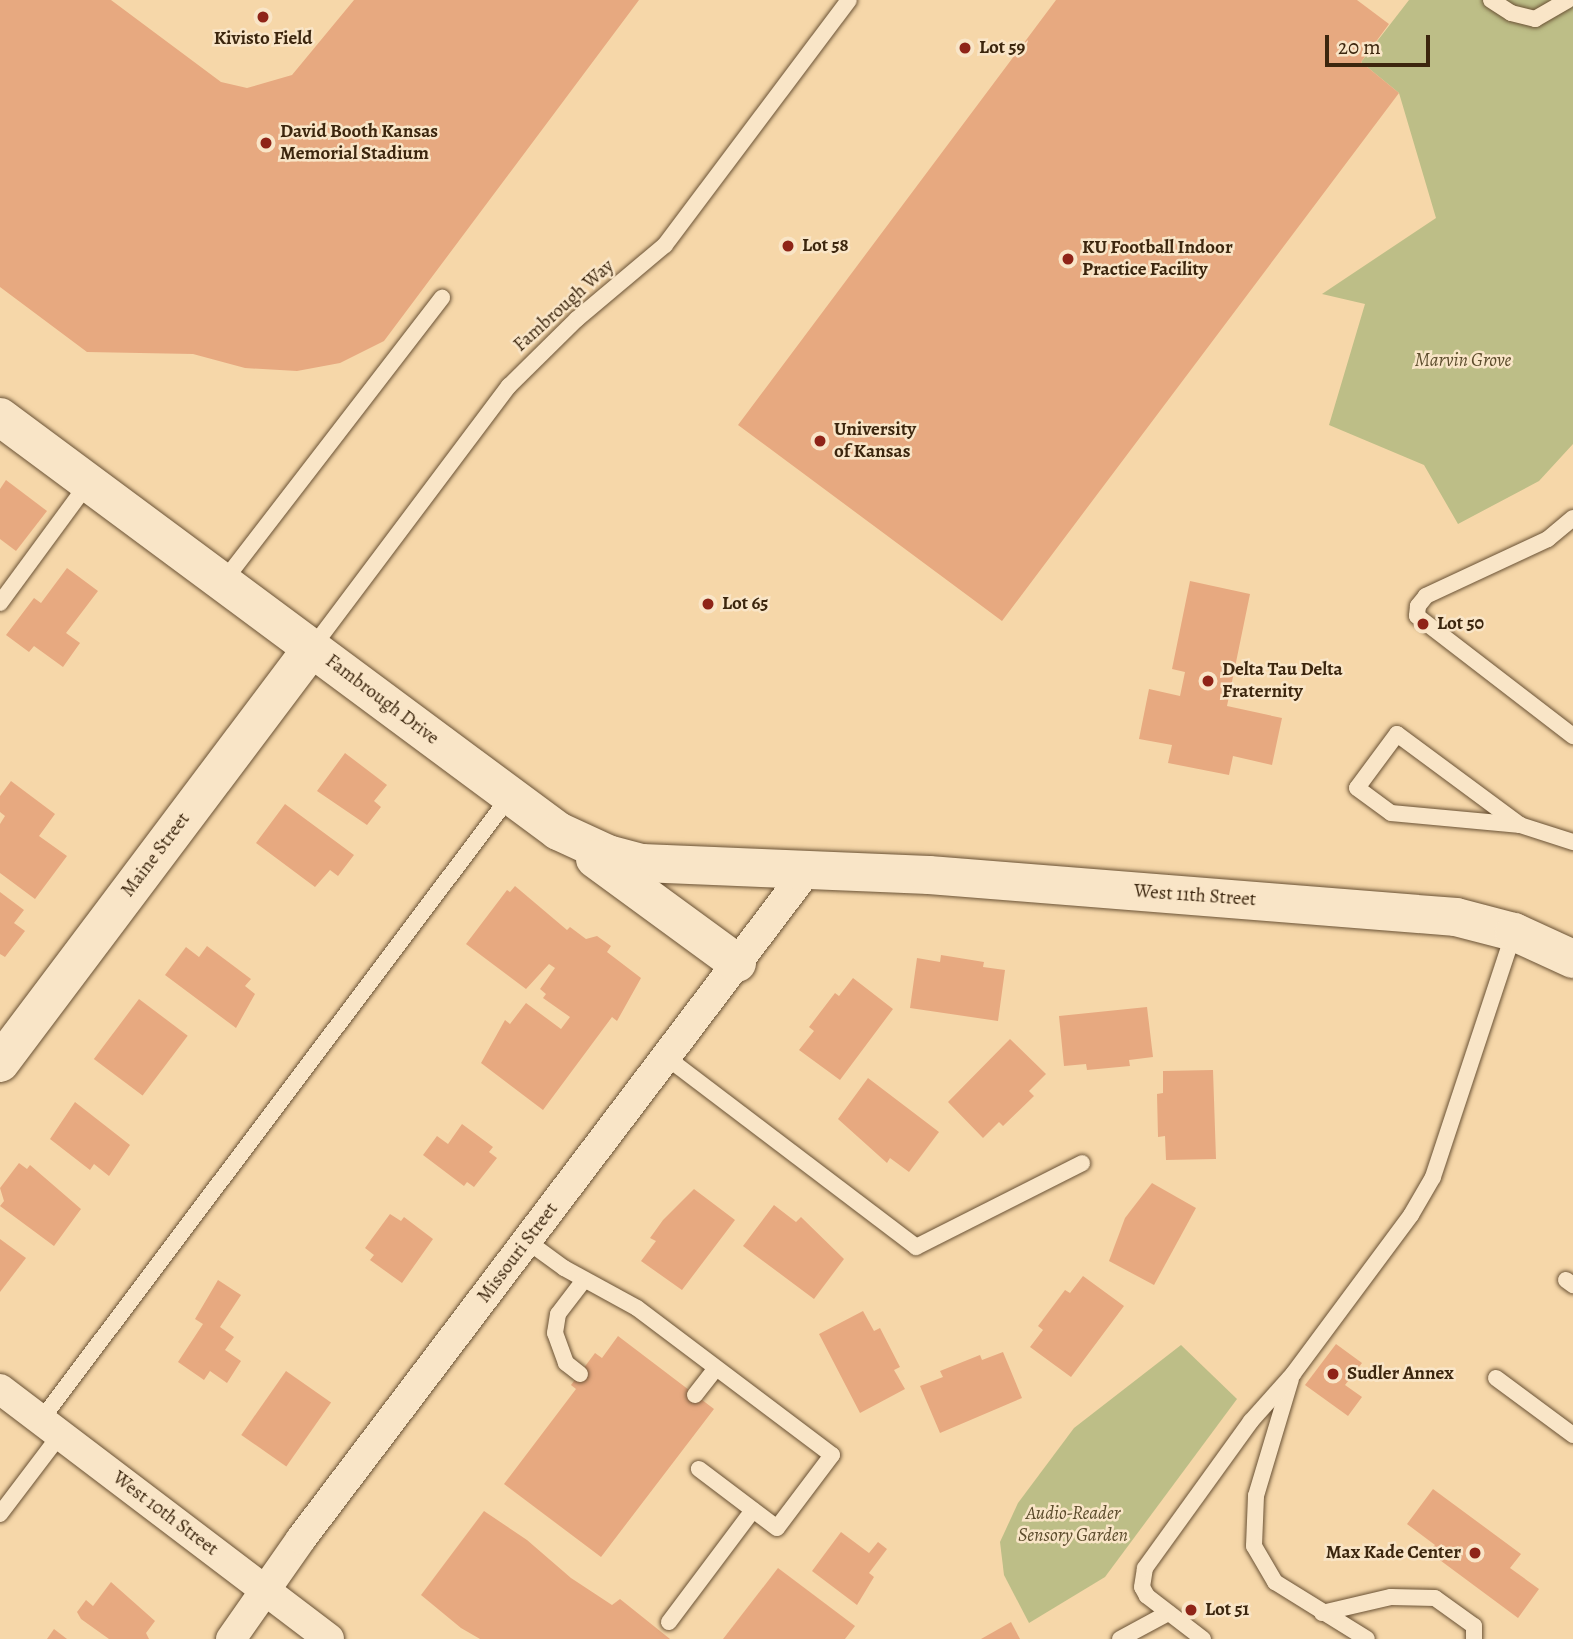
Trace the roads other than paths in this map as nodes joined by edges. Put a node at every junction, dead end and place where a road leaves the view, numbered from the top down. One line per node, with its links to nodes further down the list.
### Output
1 (849, 0): 10 (lane, Fambrough Way)
2 (1491, 0): 3 (lane)
3 (1568, 0)
4 (442, 298): 8 (lane)
5 (0, 417): 6 (street, Fambrough Drive)
6 (88, 482): 8 (street, Fambrough Drive); 9 (lane)
7 (1573, 518): 11 (lane)
8 (223, 582): 10 (street, Fambrough Drive)
9 (0, 603)
10 (312, 648): 12 (street, Fambrough Drive); 21 (street, Maine Street)
11 (1573, 736)
12 (510, 796): 14 (street, Fambrough Drive); 31 (lane)
13 (1520, 825): 13 (lane); 15 (lane)
14 (558, 831): 16 (street, Fambrough Drive); 19 (street)
15 (1573, 842)
16 (808, 869): 17 (street, West 11th Street); 19 (street, Missouri Street)
17 (1514, 932): 18 (street, West 11th Street); 27 (lane)
18 (1573, 959)
19 (737, 963): 20 (street, Missouri Street)
20 (666, 1057): 22 (lane); 23 (street, Missouri Street)
21 (0, 1063)
22 (1083, 1163)
23 (527, 1241): 24 (lane); 36 (street, Missouri Street)
24 (584, 1280): 25 (lane); 26 (lane)
25 (716, 1368): 30 (lane); 34 (lane)
26 (580, 1374)
27 (1293, 1374): 37 (lane); 38 (lane)
28 (1496, 1378): 32 (lane)
29 (0, 1389): 31 (street, West 10th Street)
30 (695, 1395)
31 (50, 1428): 35 (lane); 36 (street, West 10th Street)
32 (1573, 1435)
33 (699, 1469): 34 (lane)
34 (753, 1510): 39 (lane)
35 (0, 1514)
36 (265, 1590): 40 (street, Missouri Street); 41 (street, West 10th Street)
37 (1168, 1613): 42 (lane); 43 (lane)
38 (1322, 1613): 44 (lane); 45 (lane)
39 (669, 1622)
40 (231, 1639)
41 (329, 1639)
42 (1120, 1639)
43 (1203, 1639)
44 (1367, 1639)
45 (1475, 1639)

